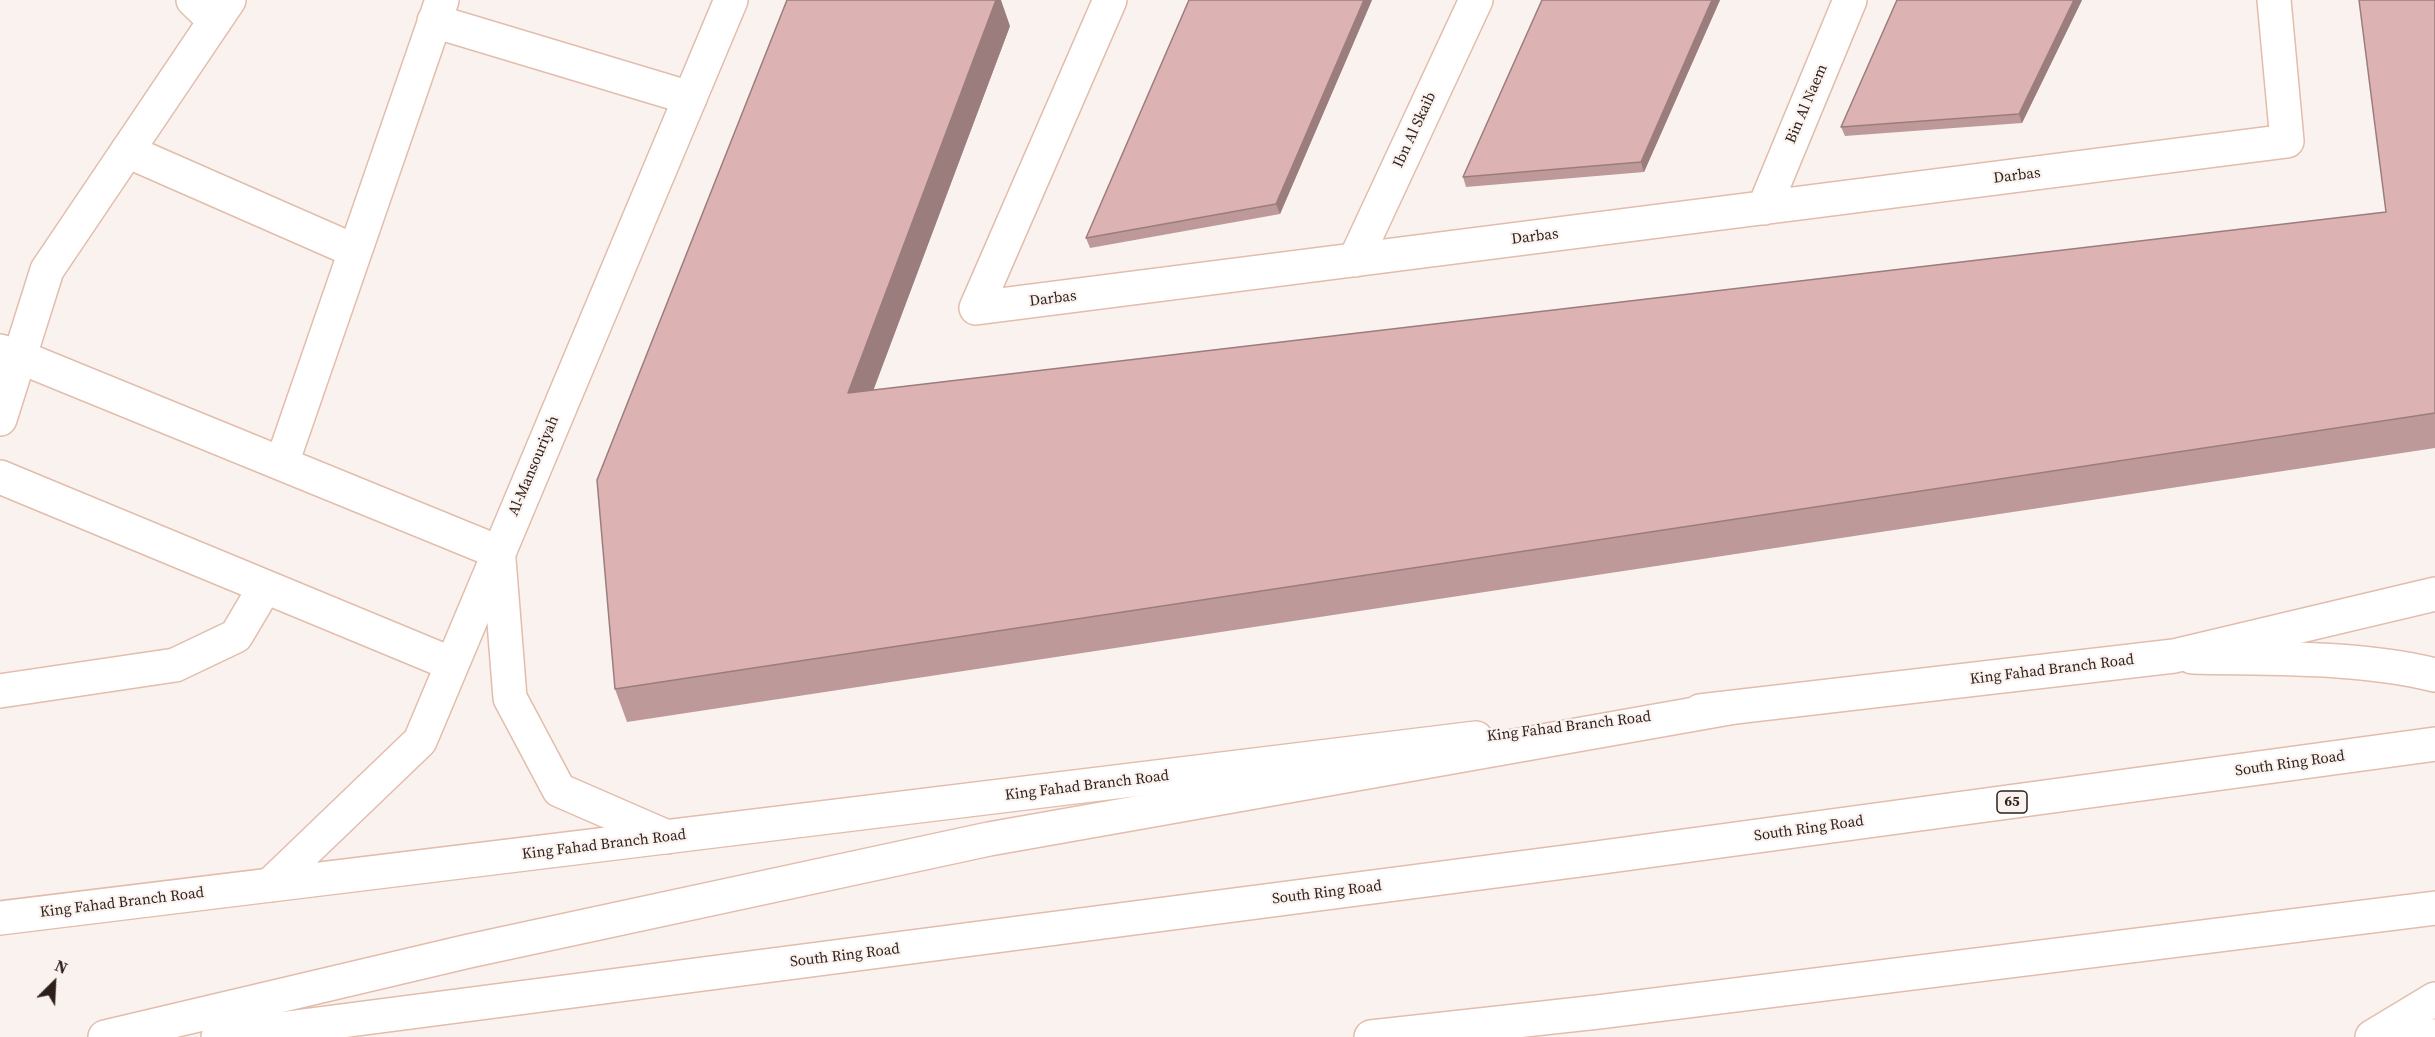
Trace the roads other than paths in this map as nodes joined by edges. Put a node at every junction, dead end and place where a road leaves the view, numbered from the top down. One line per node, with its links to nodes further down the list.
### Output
1 (732, 0): 8 (main road, Al-Mansouriyah)
2 (1110, 0): 12 (main road, Darbas)
3 (1476, 0): 12 (main road, Ibn Al Skaib)
4 (1850, 0): 10 (main road, Bin Al Naem)
5 (2274, 0): 10 (main road, Darbas)
6 (212, 7): 9 (main road)
7 (438, 10): 8 (main road); 11 (main road)
8 (690, 98): 17 (main road, Al-Mansouriyah)
9 (127, 152): 11 (main road); 13 (main road)
10 (1764, 208): 12 (main road, Darbas)
11 (355, 251): 15 (main road)
12 (1355, 260)
13 (10, 354): 14 (main road); 15 (main road)
14 (0, 419)
15 (282, 464): 17 (main road)
16 (0, 477): 18 (main road)
17 (498, 552): 23 (main road, Al-Mansouriyah); 28 (main road)
18 (266, 587): 23 (main road); 25 (main road)
19 (2435, 594): 21 (main road)
20 (2435, 615): 21 (main road)
21 (2328, 620): 22 (main road)
22 (2174, 656): 24 (main road); 26 (main road, King Fahad Branch Road)
23 (452, 664): 29 (main road, Al-Mansouriyah)
24 (2435, 675)
25 (0, 691)
26 (1729, 708): 28 (main road, King Fahad Branch Road); 34 (main road)
27 (2435, 744): 35 (main road, South Ring Road / 65)
28 (667, 837): 29 (main road, King Fahad Branch Road)
29 (270, 885): 31 (main road, King Fahad Branch Road)
30 (2435, 908): 36 (main road)
31 (0, 918)
32 (2435, 999): 37 (main road)
33 (2435, 1036): 38 (main road)
34 (105, 1037)
35 (218, 1037)
36 (1371, 1037)
37 (2372, 1037)
38 (2417, 1037)

